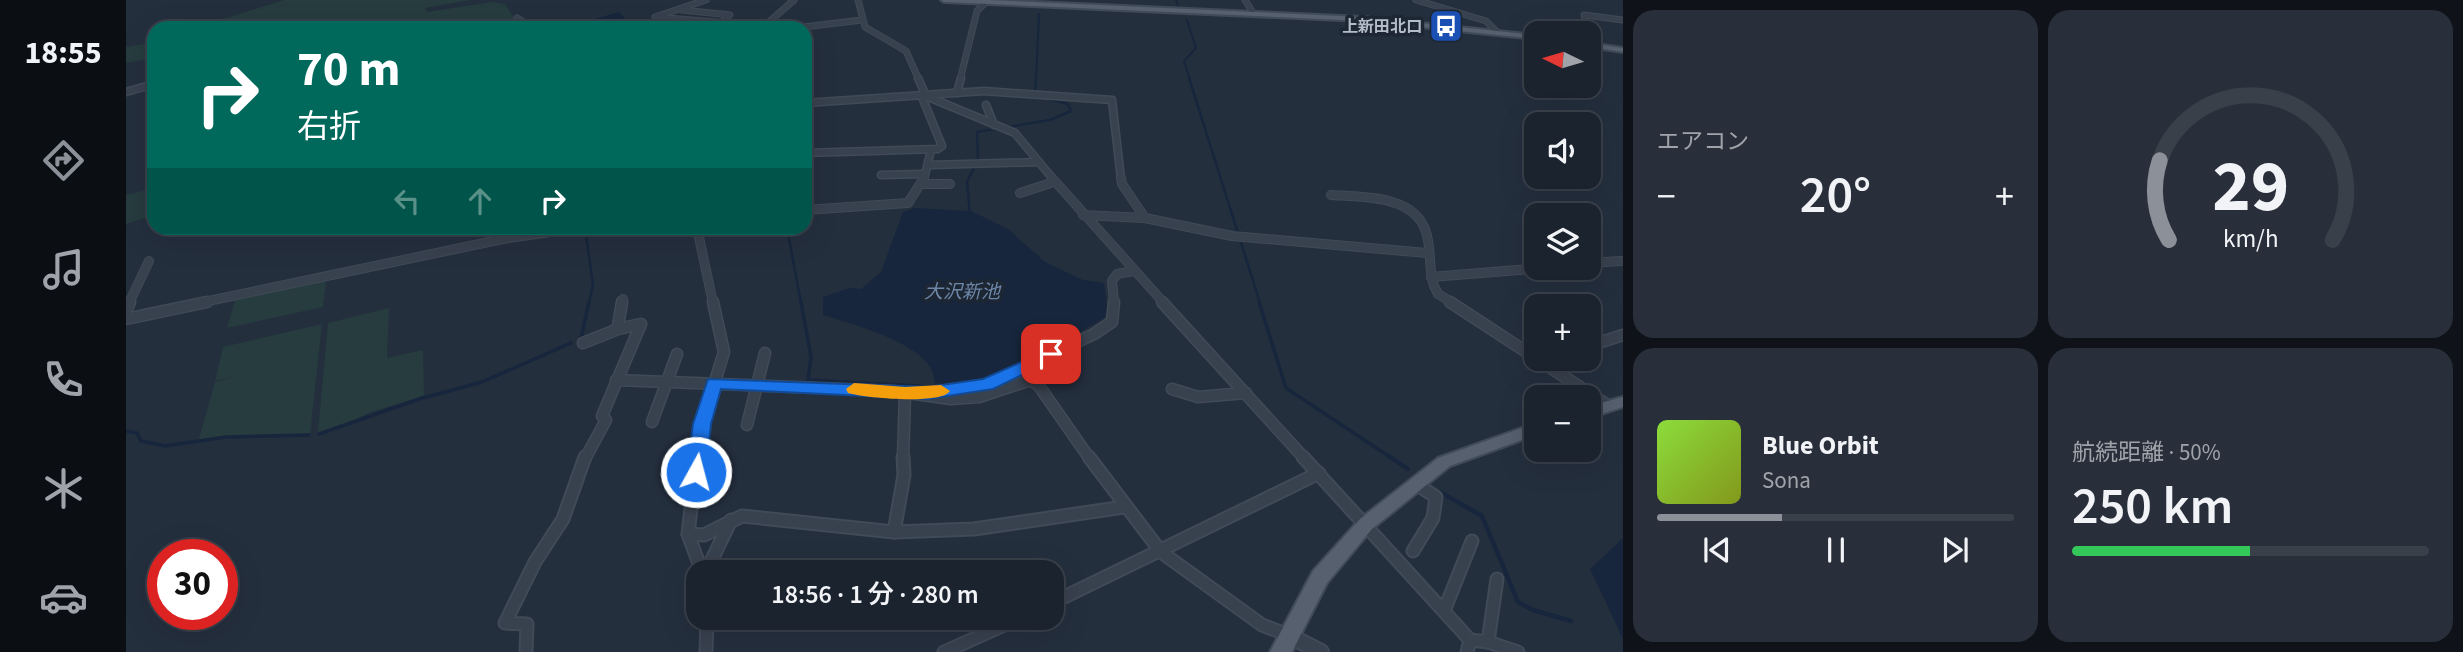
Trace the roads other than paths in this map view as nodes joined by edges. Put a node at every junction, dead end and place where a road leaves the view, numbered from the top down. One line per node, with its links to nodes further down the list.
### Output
1 (706, 0): 9 (street)
2 (794, 0): 17 (street)
3 (858, 0): 12 (street)
4 (944, 0): 8 (main road)
5 (1245, 0): 10 (street)
6 (1416, 0): 20 (street)
7 (1065, 3): 8 (main road); 10 (main road)
8 (984, 4): 26 (street)
9 (677, 9): 15 (street); 16 (street)
10 (1253, 13): 20 (main road)
11 (517, 18): 14 (street)
12 (862, 20): 19 (street); 27 (street)
13 (1623, 20): 18 (street)
14 (522, 21)
15 (700, 21)
16 (724, 21)
17 (770, 21)
18 (1585, 21)
19 (812, 26)
20 (1497, 32): 21 (main road)
21 (1524, 35)
22 (1601, 45): 23 (main road)
23 (1623, 50)
24 (147, 86): 25 (street)
25 (126, 92)
26 (957, 93): 27 (street); 44 (street)
27 (924, 96): 28 (street); 30 (street); 31 (street)
28 (812, 103)
29 (986, 105): 30 (street)
30 (994, 125): 33 (street)
31 (931, 150): 32 (street); 34 (street)
32 (812, 153)
33 (1039, 162): 34 (street); 37 (street)
34 (930, 165): 35 (street)
35 (924, 174): 36 (street); 38 (street)
36 (881, 175)
37 (1055, 182): 40 (street); 43 (street)
38 (923, 184): 39 (street); 42 (street)
39 (950, 184)
40 (1020, 193)
41 (1331, 195): 47 (street)
42 (812, 209)
43 (1083, 215): 44 (street); 52 (street)
44 (1145, 218): 47 (street)
45 (534, 235): 58 (street)
46 (698, 235): 69 (street)
47 (1427, 253): 53 (street)
48 (149, 261): 54 (street)
49 (1621, 261): 50 (street)
50 (1601, 262)
51 (1524, 270): 53 (street)
52 (1134, 271): 72 (street); 73 (street)
53 (1431, 277): 63 (street)
54 (137, 286): 55 (street); 57 (street)
55 (126, 289)
56 (623, 299): 59 (street)
57 (126, 311)
58 (126, 319)
59 (618, 326): 62 (street); 67 (street)
60 (1623, 335): 61 (street)
61 (1601, 342)
62 (583, 343)
63 (1524, 352)
64 (765, 353): 70 (street)
65 (677, 354): 68 (street)
66 (1554, 371): 74 (street)
67 (616, 380): 68 (street); 98 (street)
68 (668, 381): 69 (street); 75 (street)
69 (714, 383): 70 (street); 84 (street)
70 (757, 385): 72 (street); 76 (street)
71 (1172, 390): 73 (street)
72 (905, 393): 80 (street); 83 (street)
73 (1246, 393): 78 (street)
74 (1616, 404)
75 (652, 422)
76 (747, 425)
77 (1524, 433): 79 (main road)
78 (1319, 473): 82 (street); 87 (street)
79 (1416, 484): 82 (main road); 86 (street)
80 (1124, 507): 83 (street); 87 (street)
81 (731, 520): 83 (street); 84 (street); 89 (street)
82 (1366, 524): 92 (street); 96 (main road)
83 (894, 532)
84 (688, 534): 88 (street)
85 (1472, 541): 92 (street)
86 (1413, 551)
87 (1161, 552): 91 (street); 96 (street)
88 (699, 560)
89 (710, 560)
90 (1497, 579): 95 (street)
91 (1064, 597)
92 (1444, 611): 97 (street)
93 (707, 630): 99 (street)
94 (993, 630): 100 (street)
95 (1488, 642): 97 (street); 102 (street)
96 (1284, 644): 101 (street)
97 (1469, 646)
98 (526, 652)
99 (706, 652)
100 (944, 652)
101 (1321, 652)
102 (1518, 652)

